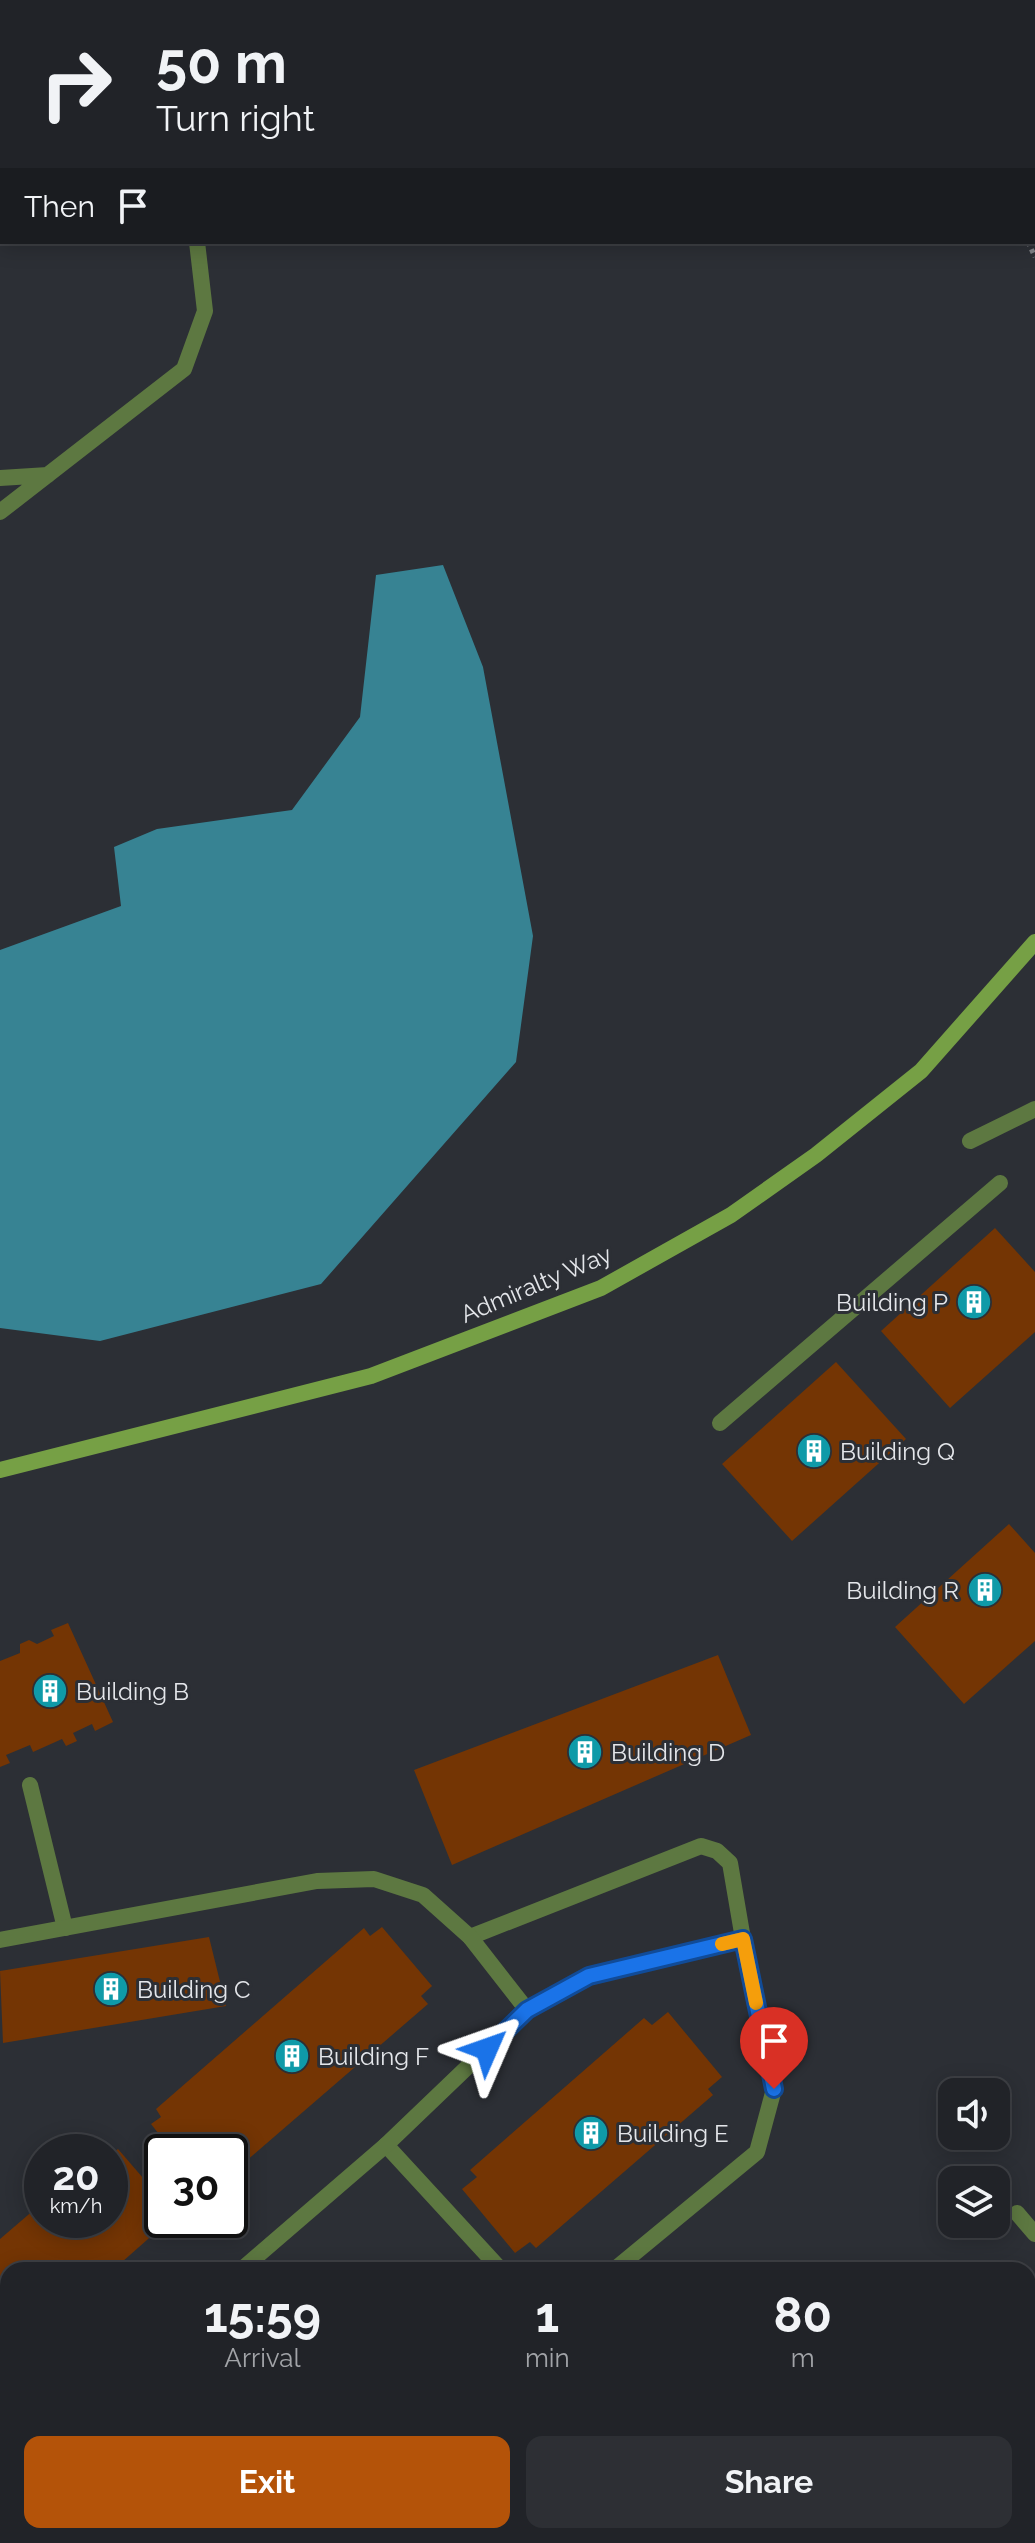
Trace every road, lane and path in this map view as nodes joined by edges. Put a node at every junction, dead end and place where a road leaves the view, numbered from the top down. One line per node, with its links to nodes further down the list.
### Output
1 (197, 244): 2 (street)
2 (48, 475): 3 (street); 4 (street)
3 (0, 478)
4 (0, 512)
5 (1035, 942): 10 (street, Admiralty Way)
6 (1035, 1109): 7 (street)
7 (970, 1141)
8 (1000, 1183): 9 (street)
9 (720, 1423)
10 (0, 1470)
11 (30, 1785): 12 (street)
12 (65, 1928): 13 (street); 15 (street)
13 (470, 1937): 14 (street); 16 (street)
14 (743, 1939): 16 (street); 22 (street)
15 (0, 1940)
16 (527, 2010): 17 (street)
17 (386, 2145): 20 (street); 21 (street)
18 (1017, 2213): 19 (street)
19 (1035, 2234)
20 (250, 2262)
21 (494, 2262)
22 (624, 2262)

